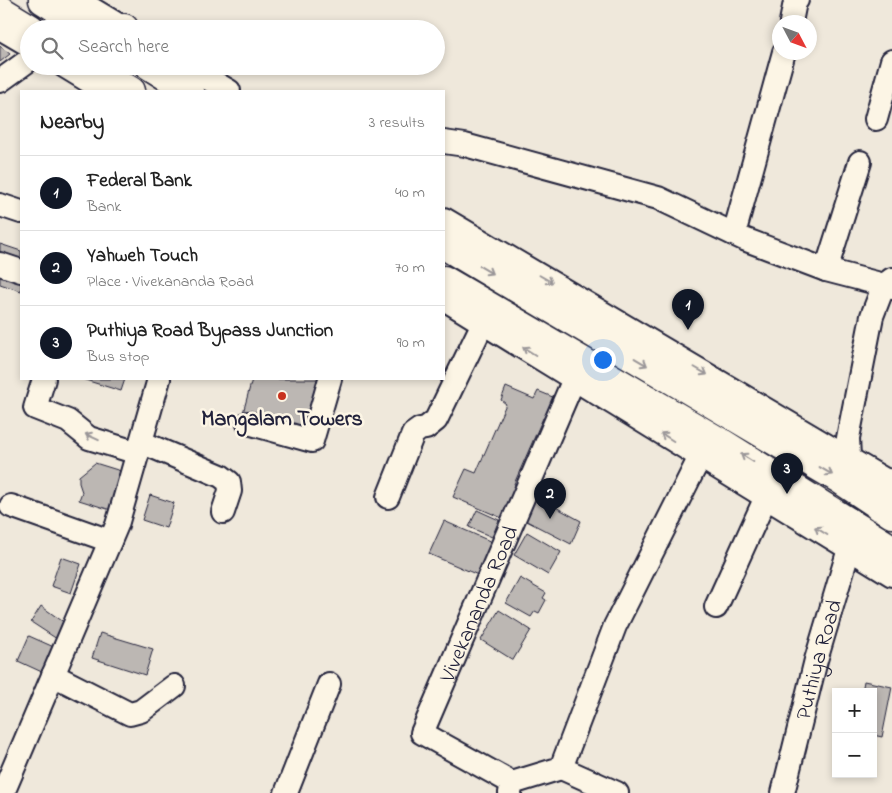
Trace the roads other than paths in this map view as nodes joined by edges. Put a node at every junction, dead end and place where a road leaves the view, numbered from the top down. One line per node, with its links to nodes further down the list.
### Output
1 (43, 0): 6 (highway)
2 (77, 0): 7 (street)
3 (797, 0): 5 (street)
4 (0, 10): 8 (highway)
5 (792, 15)
6 (75, 20)
7 (109, 20)
8 (20, 22)
9 (0, 28): 10 (street)
10 (20, 40)
11 (782, 60): 29 (street)
12 (892, 61): 23 (street)
13 (20, 67): 18 (street)
14 (79, 75): 19 (street)
15 (105, 75): 20 (highway)
16 (164, 75): 21 (highway)
17 (202, 75): 22 (street)
18 (0, 81)
19 (103, 90)
20 (129, 90)
21 (188, 90)
22 (227, 90)
23 (876, 119)
24 (445, 142): 29 (street)
25 (860, 162): 32 (street)
26 (0, 205): 27 (street)
27 (20, 212)
28 (445, 220): 45 (street, one-way to 45)
29 (734, 234): 32 (street)
30 (445, 246): 48 (highway, one-way to 48)
31 (0, 264): 33 (street)
32 (826, 270): 35 (street)
33 (20, 271)
34 (445, 281): 51 (highway, one-way to 34)
35 (889, 284): 45 (street)
36 (445, 300): 37 (street)
37 (483, 323): 38 (street, one-way to 37); 46 (street)
38 (574, 379): 44 (street, one-way to 38); 60 (street, Vivekananda Road)
39 (44, 380): 43 (street, one-way to 39)
40 (159, 380): 43 (street)
41 (330, 380): 42 (street)
42 (248, 423)
43 (139, 447): 50 (street); 52 (street)
44 (700, 457): 47 (street); 59 (street)
45 (849, 457): 48 (street)
46 (388, 497)
47 (766, 497): 51 (street, one-way to 47); 55 (street)
48 (888, 497)
49 (11, 506): 52 (street)
50 (222, 512)
51 (854, 538): 53 (highway); 54 (street); 64 (street, Puthiya Road)
52 (110, 541): 56 (street)
53 (892, 549)
54 (892, 575)
55 (716, 606)
56 (53, 675): 58 (street); 61 (street)
57 (329, 684): 62 (street)
58 (174, 686)
59 (562, 768): 60 (street); 63 (street)
60 (511, 788)
61 (3, 793)
62 (286, 793)
63 (618, 793)
64 (783, 793)

